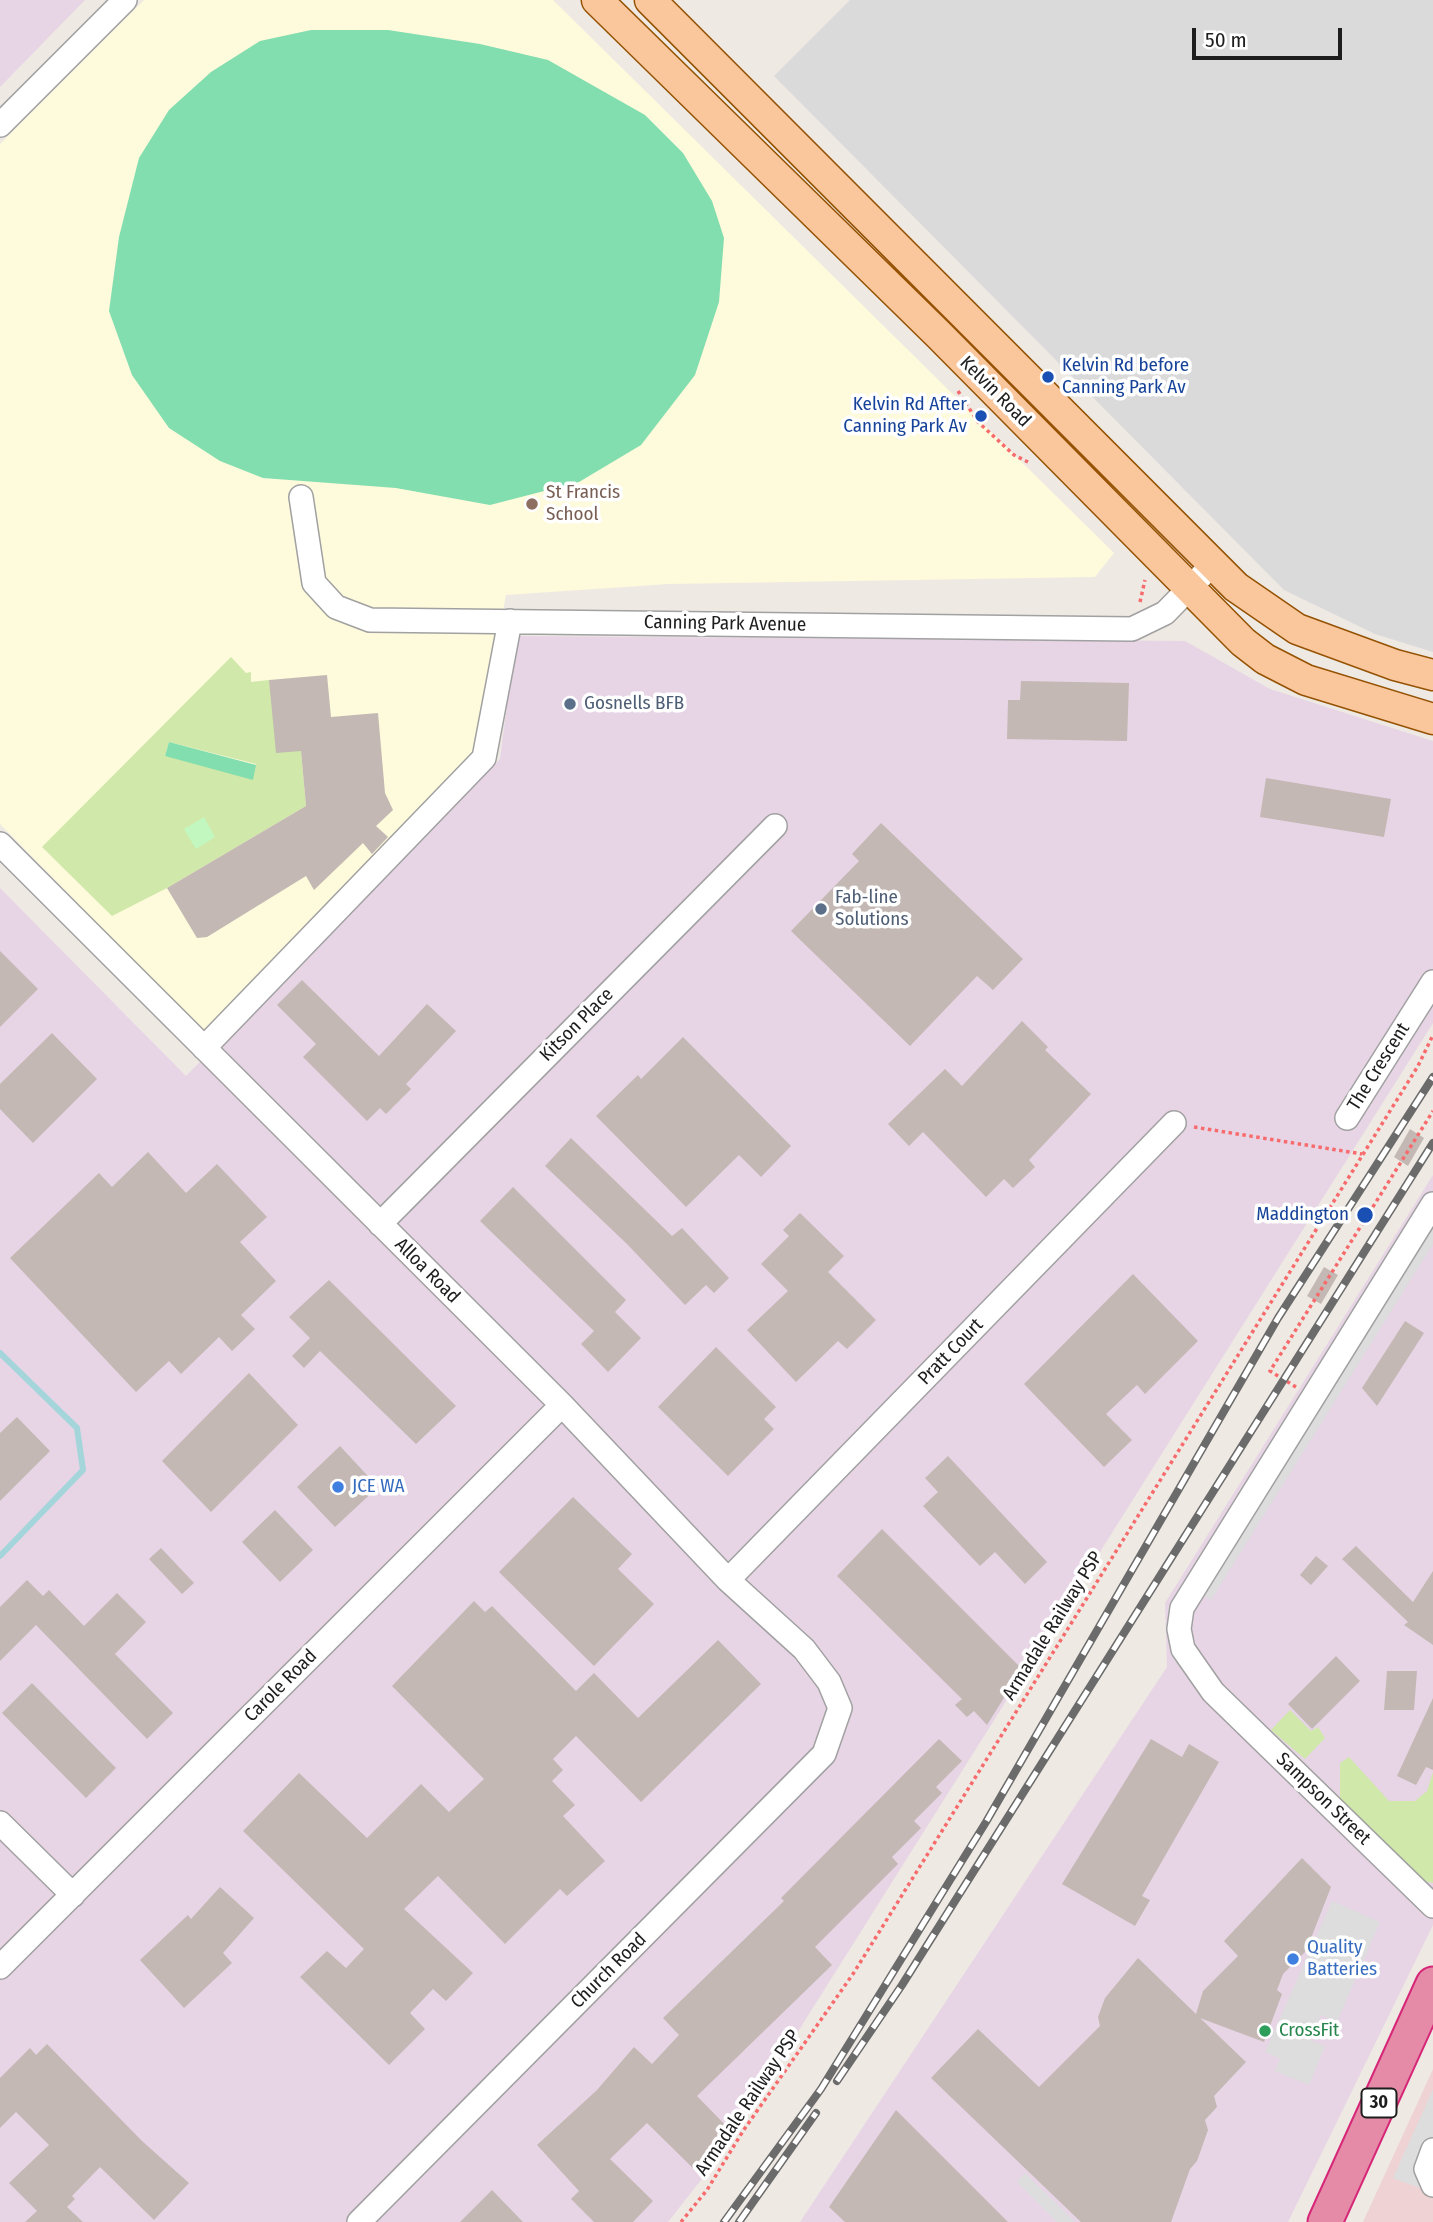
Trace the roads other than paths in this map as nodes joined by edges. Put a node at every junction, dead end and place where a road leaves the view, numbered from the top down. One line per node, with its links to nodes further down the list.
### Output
1 (125, 0): 4 (street)
2 (597, 0): 6 (main road, Kelvin Road)
3 (650, 0): 5 (main road, Kelvin Road)
4 (0, 125)
5 (964, 312): 6 (main road); 8 (main road, Kelvin Road)
6 (939, 335): 9 (main road, Kelvin Road)
7 (301, 497): 10 (street, Canning Park Avenue)
8 (1212, 565): 9 (street, Canning Park Avenue); 11 (main road, Kelvin Road)
9 (1189, 587): 10 (street, Canning Park Avenue); 12 (main road, Kelvin Road)
10 (510, 621): 16 (street)
11 (1433, 675)
12 (1433, 719)
13 (775, 826): 20 (street, Kitson Place)
14 (0, 844): 16 (street, Alloa Road)
15 (1433, 982): 17 (street, The Crescent)
16 (204, 1048): 20 (street, Alloa Road)
17 (1347, 1118)
18 (1174, 1124): 22 (street, Pratt Court)
19 (1433, 1204): 26 (street, Sampson Street)
20 (380, 1224): 21 (street, Alloa Road)
21 (562, 1405): 22 (street, Alloa Road); 25 (street, Carole Road)
22 (728, 1580): 23 (street, Alloa Road)
23 (840, 1708): 31 (street, Church Road)
24 (0, 1822): 25 (street)
25 (73, 1895): 27 (street, Carole Road)
26 (1433, 1906)
27 (0, 1967)
28 (1433, 1984): 32 (highway, 30)
29 (1433, 2150): 30 (street)
30 (1433, 2185)
31 (359, 2222)
32 (1325, 2222)

